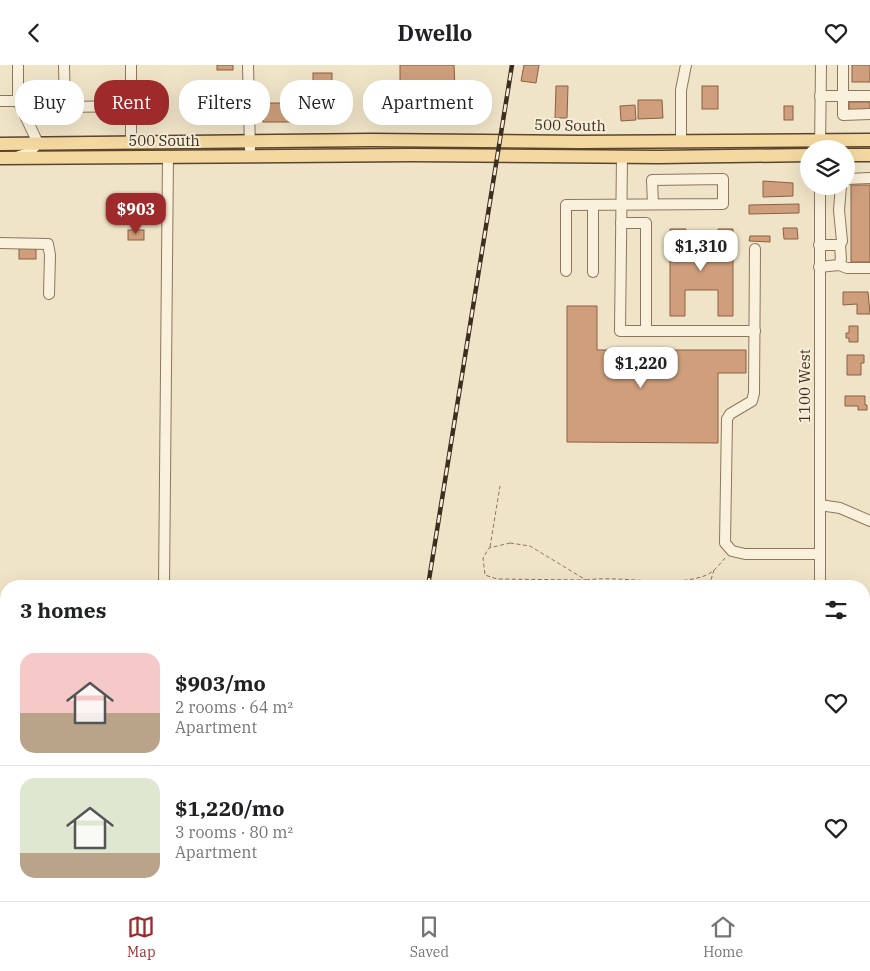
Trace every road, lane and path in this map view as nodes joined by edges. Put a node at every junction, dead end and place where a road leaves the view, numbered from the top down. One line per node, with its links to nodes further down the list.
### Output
1 (18, 65): 8 (street)
2 (64, 65): 15 (street)
3 (131, 65): 9 (street)
4 (248, 65): 21 (street)
5 (686, 65): 22 (street)
6 (821, 65): 11 (street)
7 (843, 65): 12 (street)
8 (18, 80)
9 (131, 80)
10 (870, 95): 12 (street)
11 (820, 96): 12 (street); 19 (street)
12 (843, 96): 16 (street)
13 (0, 101): 14 (street)
14 (15, 101)
15 (94, 107)
16 (870, 114)
17 (29, 125): 25 (street)
18 (132, 125): 23 (street)
19 (820, 140)
20 (870, 140): 24 (main road, 500 South)
21 (250, 141): 22 (main road, 500 South); 23 (main road, 500 South); 31 (street)
22 (681, 141): 27 (main road, 500 South)
23 (132, 142): 25 (main road, 500 South)
24 (855, 142)
25 (38, 143): 26 (main road, 500 South); 35 (street)
26 (0, 144)
27 (800, 144)
28 (800, 155): 32 (main road, 500 South)
29 (855, 155): 30 (main road)
30 (870, 155)
31 (250, 156): 32 (main road, 500 South); 33 (main road, 500 South)
32 (622, 156): 40 (street)
33 (168, 157): 35 (main road, 500 South); 63 (street)
34 (0, 158): 35 (main road, 500 South)
35 (14, 158)
36 (870, 178): 37 (street)
37 (855, 179)
38 (820, 195): 45 (street, 1100 West)
39 (840, 195): 46 (street)
40 (621, 204): 41 (street); 42 (street); 43 (street)
41 (653, 204): 41 (street)
42 (593, 205): 51 (street); 52 (street)
43 (621, 223): 54 (street); 54 (street)
44 (0, 243): 53 (street)
45 (819, 245): 46 (street); 49 (street, 1100 West)
46 (840, 245): 48 (street)
47 (755, 249): 55 (street)
48 (839, 265): 49 (street); 50 (street)
49 (819, 267): 57 (street, 1100 West)
50 (870, 268)
51 (566, 271)
52 (593, 272)
53 (49, 294)
54 (646, 331): 55 (street)
55 (755, 331): 60 (street)
56 (500, 486): 59 (path)
57 (820, 505): 58 (street); 61 (street, 1100 West)
58 (870, 521)
59 (490, 548): 64 (path); 64 (path)
60 (732, 551): 61 (street); 62 (path)
61 (820, 554): 68 (street, 1100 West)
62 (714, 570): 66 (path); 67 (path)
63 (164, 580)
64 (586, 580): 65 (path)
65 (656, 580)
66 (687, 580)
67 (711, 580)
68 (820, 580)

